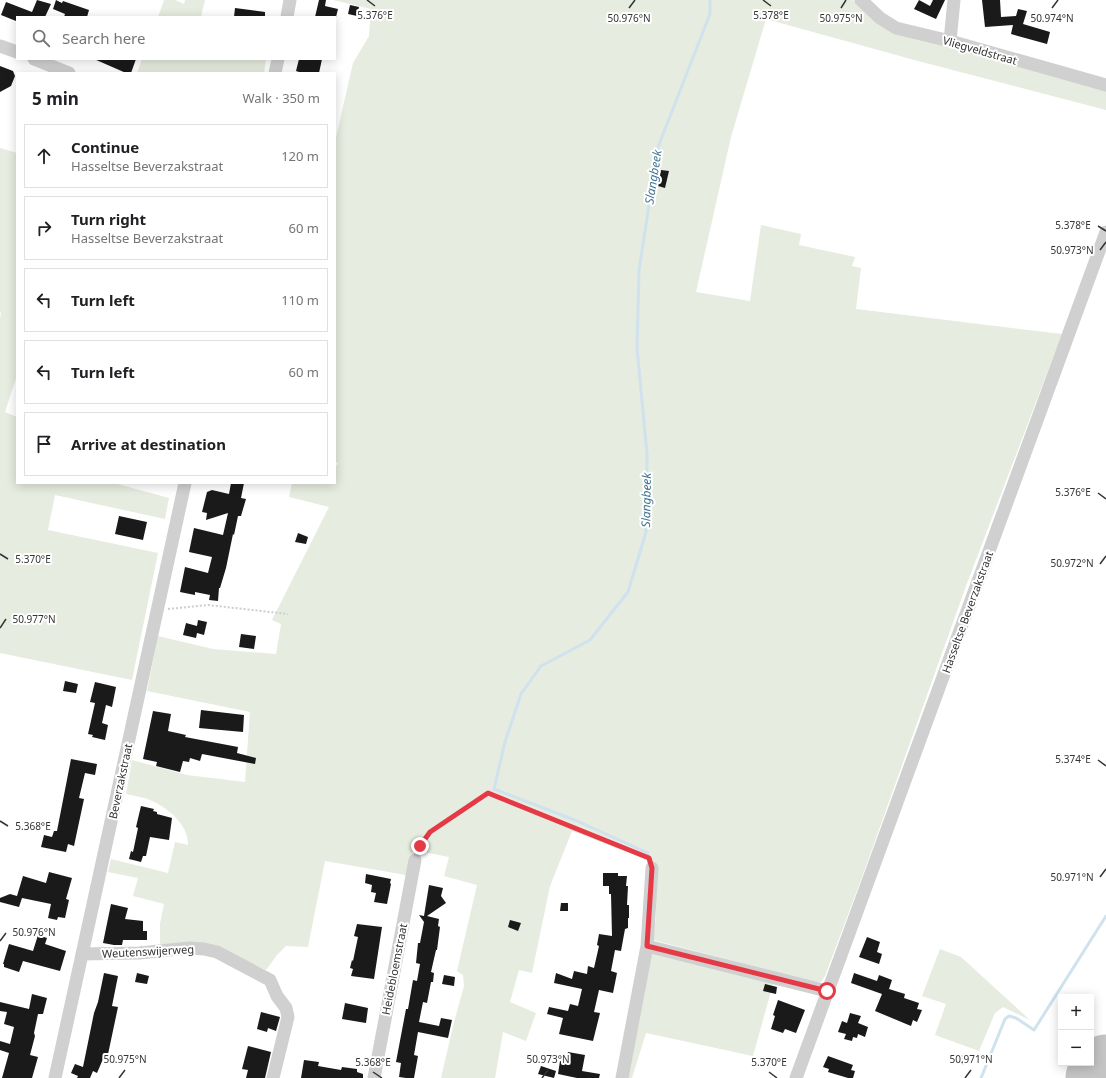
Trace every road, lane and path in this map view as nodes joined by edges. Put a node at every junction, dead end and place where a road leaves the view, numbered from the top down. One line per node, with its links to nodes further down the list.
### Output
1 (290, 0): 4 (street)
2 (861, 0): 5 (street, Vliegveldstraat)
3 (954, 0): 5 (street)
4 (287, 16)
5 (950, 41): 12 (street, Vliegveldstraat)
6 (0, 46): 7 (street)
7 (16, 52)
8 (36, 60): 10 (street)
9 (278, 60): 11 (street)
10 (66, 72)
11 (275, 72)
12 (1106, 85)
13 (1106, 232): 21 (street, Hasseltse Beverzakstraat)
14 (185, 484): 15 (street, Beverzakstraat)
15 (157, 610): 16 (path); 20 (street, Beverzakstraat)
16 (288, 614)
17 (415, 860): 18 (path); 24 (street, Heidebloemstraat)
18 (652, 868): 19 (street)
19 (647, 946): 21 (street); 25 (street)
20 (82, 954): 22 (street, Beverzakstraat); 23 (street, Weutenswijerweg)
21 (827, 991): 26 (street, Hasseltse Beverzakstraat)
22 (55, 1078)
23 (273, 1078)
24 (374, 1078)
25 (622, 1078)
26 (796, 1078)

